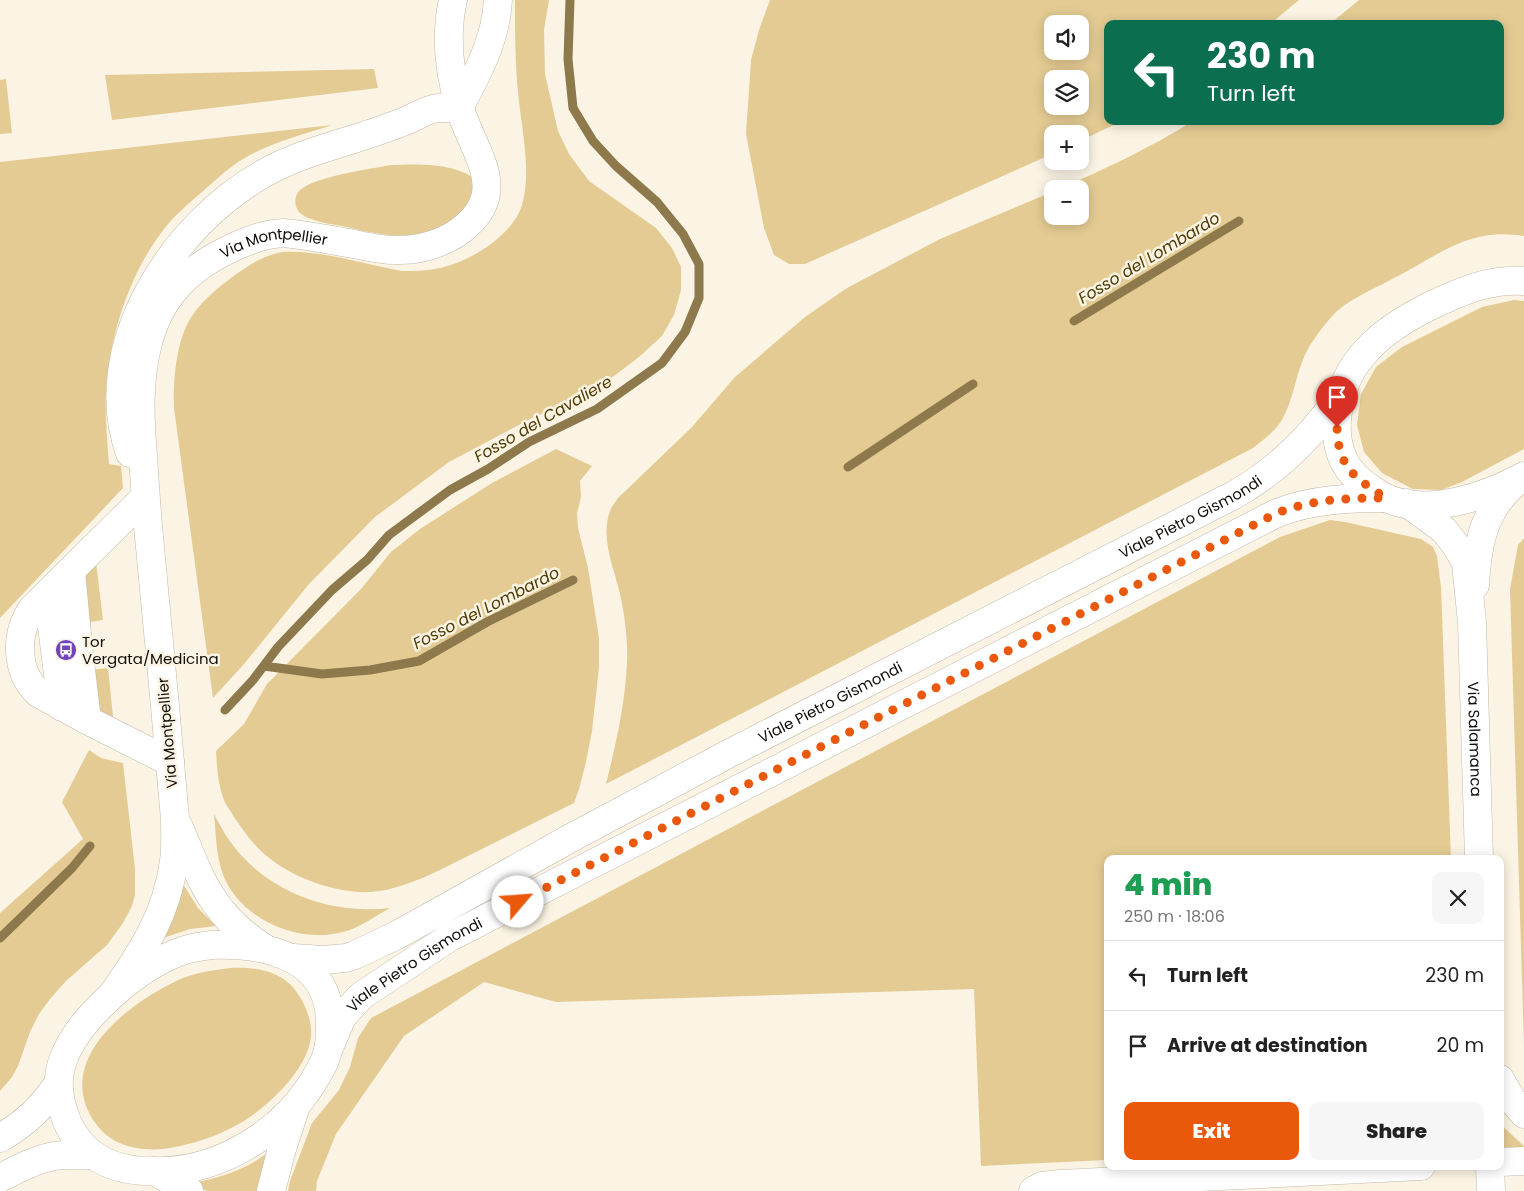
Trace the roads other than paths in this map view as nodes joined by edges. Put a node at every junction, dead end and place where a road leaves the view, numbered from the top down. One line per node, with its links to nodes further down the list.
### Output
1 (436, 0): 5 (street)
2 (453, 0): 5 (street)
3 (462, 0): 5 (street)
4 (498, 0): 5 (street)
5 (446, 109): 9 (street, Via Montpellier); 9 (street, Via Montpellier)
6 (1524, 281): 7 (street)
7 (1340, 395): 10 (street); 18 (street, Viale Pietro Gismondi)
8 (1524, 476): 10 (street, Viale Pietro Gismondi); 12 (street)
9 (145, 497): 11 (street); 14 (street, Via Montpellier)
10 (1397, 501): 12 (street); 20 (street, Viale Pietro Gismondi)
11 (71, 570): 13 (street); 13 (street)
12 (1472, 622): 16 (street, Via Salamanca)
13 (87, 720): 14 (street)
14 (170, 762): 15 (street, Via Montpellier)
15 (175, 819): 17 (street, Via Montpellier); 19 (street, Via Montpellier)
16 (1479, 855)
17 (264, 948): 18 (street); 19 (street)
18 (293, 958): 20 (street)
19 (112, 995): 21 (street)
20 (328, 1050): 23 (street, Viale Pietro Gismondi)
21 (58, 1084): 25 (street); 26 (street)
22 (1504, 1086): 24 (street)
23 (296, 1106): 31 (street); 34 (street)
24 (1524, 1114)
25 (0, 1138)
26 (92, 1155): 31 (street); 32 (street)
27 (1524, 1161): 28 (street)
28 (1504, 1162)
29 (1338, 1170): 35 (street)
30 (1490, 1170): 36 (street)
31 (154, 1171): 33 (street)
32 (0, 1178)
33 (189, 1191)
34 (271, 1191)
35 (1033, 1191)
36 (1491, 1191)

